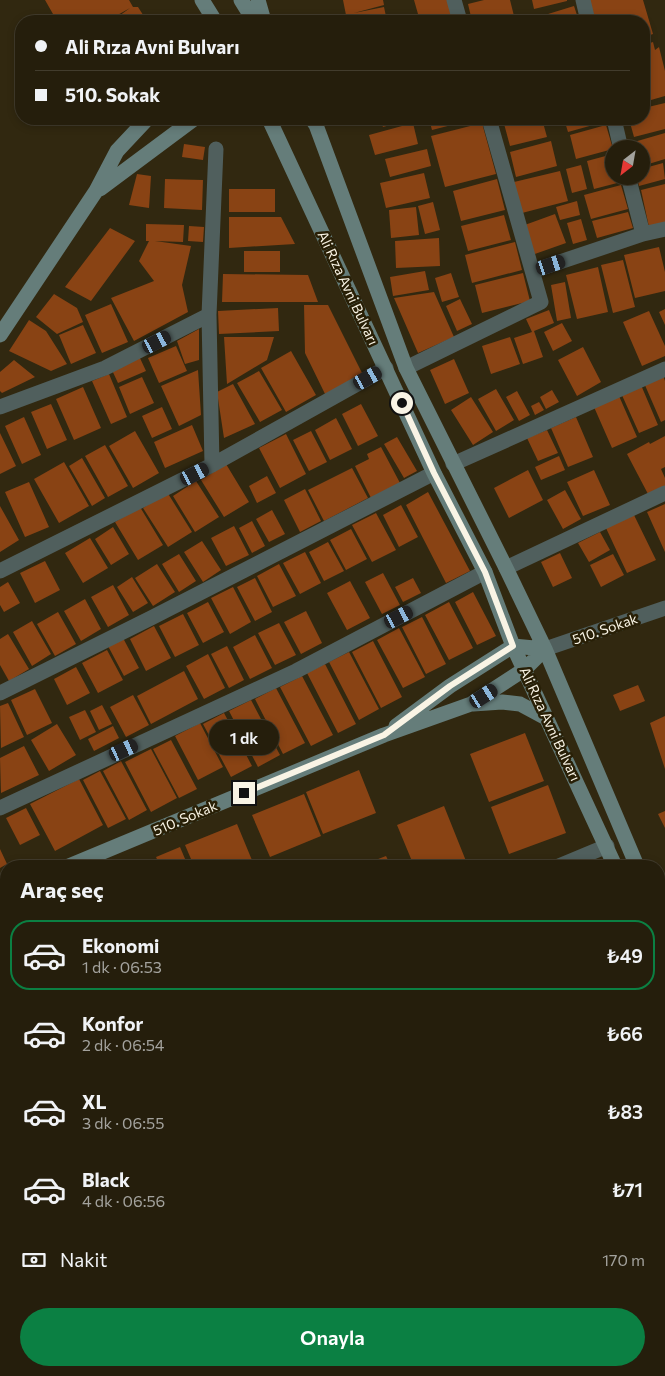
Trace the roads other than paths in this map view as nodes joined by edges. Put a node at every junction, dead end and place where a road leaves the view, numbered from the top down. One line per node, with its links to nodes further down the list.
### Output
1 (202, 0): 6 (main road)
2 (241, 0): 7 (main road)
3 (258, 0): 8 (main road)
4 (454, 0): 9 (street)
5 (583, 0): 10 (street)
6 (211, 15)
7 (250, 15)
8 (262, 15)
9 (458, 15)
10 (587, 15)
11 (141, 125): 20 (main road)
12 (186, 125): 20 (main road)
13 (272, 125): 26 (main road, Ali Rıza Avni Bulvarı)
14 (315, 125): 27 (main road, Ali Rıza Avni Bulvarı)
15 (491, 125): 23 (street)
16 (615, 125): 17 (street)
17 (619, 140)
18 (216, 149): 24 (street)
19 (630, 185): 22 (street)
20 (96, 191): 25 (main road)
21 (665, 229): 22 (street)
22 (643, 234): 23 (street)
23 (533, 271): 27 (street)
24 (209, 315): 29 (street); 31 (street)
25 (0, 336)
26 (386, 368): 31 (street); 32 (main road, Ali Rıza Avni Bulvarı)
27 (406, 368): 30 (main road, Ali Rıza Avni Bulvarı)
28 (665, 369): 30 (street)
29 (0, 407)
30 (453, 464): 34 (main road, Ali Rıza Avni Bulvarı)
31 (212, 465): 35 (street)
32 (434, 473): 36 (main road, Ali Rıza Avni Bulvarı); 41 (street)
33 (665, 493): 34 (street)
34 (506, 568): 39 (main road, Ali Rıza Avni Bulvarı)
35 (0, 571)
36 (485, 572): 38 (main road, Ali Rıza Avni Bulvarı); 45 (street)
37 (665, 608): 39 (street, 510. Sokak)
38 (513, 646): 39 (main road); 40 (main road, Ali Rıza Avni Bulvarı); 44 (main road, 510. Sokak)
39 (545, 649): 40 (main road, 510. Sokak); 50 (main road, Ali Rıza Avni Bulvarı)
40 (525, 669): 42 (main road, 510. Sokak); 43 (main road, Ali Rıza Avni Bulvarı)
41 (0, 693)
42 (471, 704): 43 (main road); 44 (main road, 510. Sokak)
43 (546, 718): 46 (main road, Ali Rıza Avni Bulvarı)
44 (384, 735): 47 (main road, 510. Sokak)
45 (0, 808)
46 (607, 846): 48 (street); 49 (main road, Ali Rıza Avni Bulvarı)
47 (83, 860)
48 (573, 860)
49 (613, 860)
50 (634, 860)

